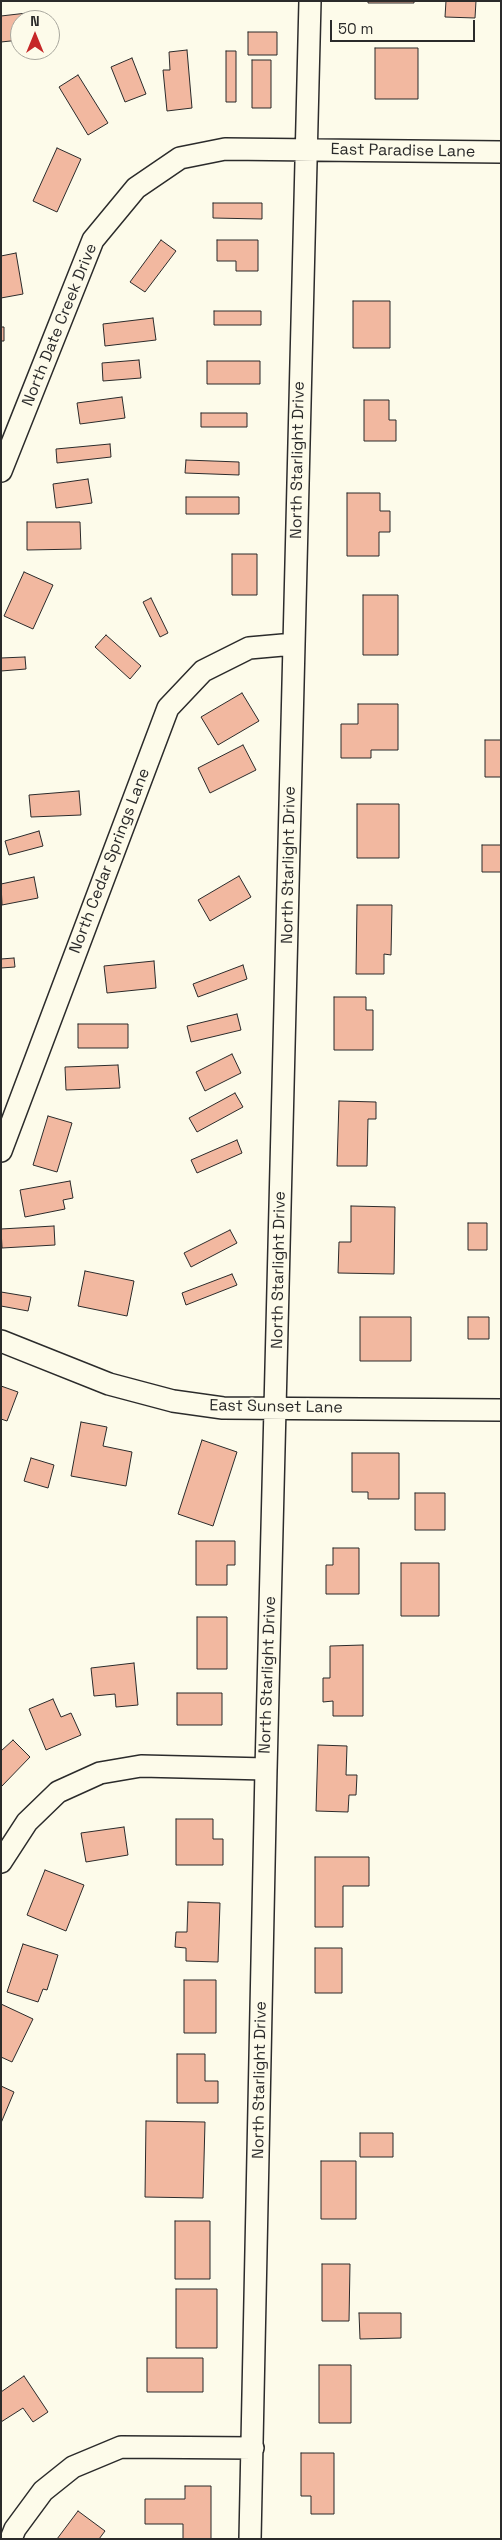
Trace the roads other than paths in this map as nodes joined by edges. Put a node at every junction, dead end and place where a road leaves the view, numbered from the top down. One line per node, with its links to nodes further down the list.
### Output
1 (310, 1): 2 (street, North Starlight Drive)
2 (305, 150): 3 (street, East Paradise Lane); 4 (street, North Date Creek Drive); 5 (street, North Starlight Drive)
3 (501, 152)
4 (1, 472)
5 (294, 644): 6 (street, North Cedar Springs Lane); 8 (street, North Starlight Drive)
6 (1, 1151)
7 (1, 1341): 8 (street, East Sunset Lane)
8 (276, 1409): 9 (street, East Sunset Lane); 10 (street, North Starlight Drive)
9 (501, 1410)
10 (266, 1770): 11 (street); 12 (street, North Starlight Drive)
11 (1, 1862)
12 (253, 2448): 13 (street); 14 (street, North Starlight Drive)
13 (11, 2539)
14 (250, 2539)

